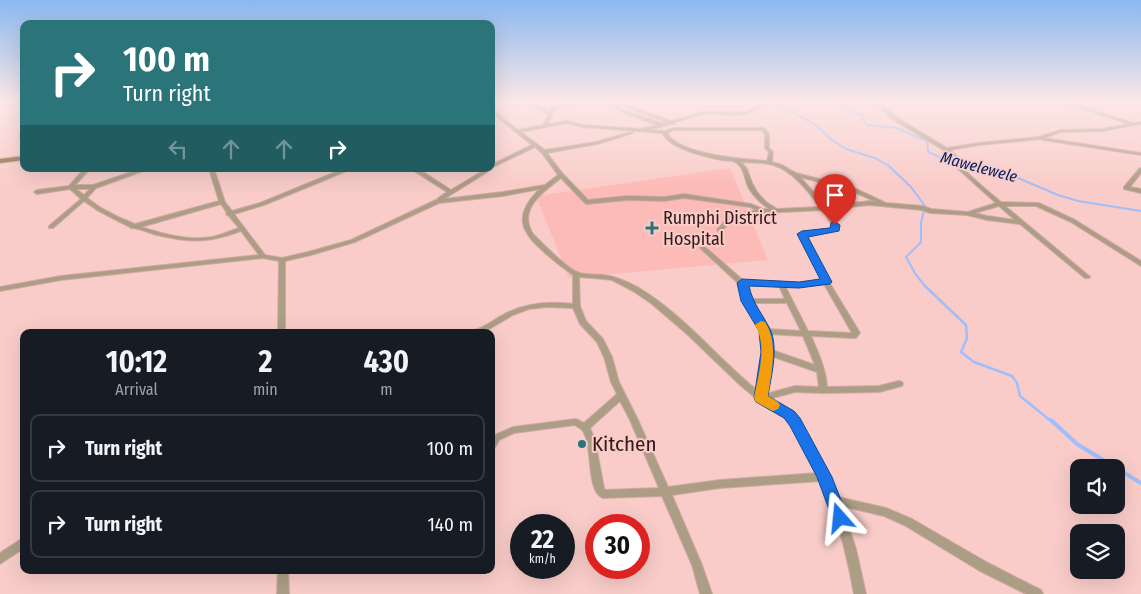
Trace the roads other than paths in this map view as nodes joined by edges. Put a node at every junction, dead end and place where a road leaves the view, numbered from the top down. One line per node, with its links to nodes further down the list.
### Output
1 (523, 130): 8 (street)
2 (615, 130): 9 (street)
3 (645, 130): 9 (street)
4 (672, 130): 10 (street)
5 (763, 130): 19 (street)
6 (912, 130): 13 (street)
7 (1103, 130): 11 (street)
8 (518, 131): 12 (street)
9 (636, 132): 10 (street); 14 (street)
10 (664, 132): 17 (street)
11 (1039, 138): 13 (street); 15 (street)
12 (536, 145): 14 (street); 20 (street)
13 (947, 149): 40 (street)
14 (544, 152): 28 (street)
15 (1141, 154)
16 (20, 157): 18 (main road)
17 (735, 160): 19 (street); 42 (street)
18 (0, 161)
19 (769, 162): 29 (street)
20 (495, 166)
21 (1141, 170): 33 (street)
22 (84, 172): 31 (street)
23 (136, 172): 32 (street)
24 (212, 172): 38 (street)
25 (340, 172): 45 (street)
26 (421, 172): 35 (street)
27 (484, 172): 35 (street)
28 (561, 174): 30 (street); 43 (street)
29 (794, 174): 39 (street); 41 (street)
30 (547, 186): 37 (street); 55 (street)
31 (70, 187): 32 (street); 34 (street); 36 (street)
32 (94, 187): 36 (street)
33 (1141, 191)
34 (37, 192)
35 (451, 192): 37 (street)
36 (83, 199): 47 (street); 48 (street)
37 (438, 201): 53 (street)
38 (222, 202): 45 (street); 48 (street)
39 (883, 203): 41 (street); 44 (street)
40 (1000, 204): 44 (street); 46 (street); 54 (street)
41 (824, 208): 42 (street); 57 (street)
42 (779, 210): 43 (street)
43 (762, 212): 50 (street)
44 (967, 213): 46 (street)
45 (228, 214): 49 (street)
46 (1020, 222): 56 (street)
47 (52, 227)
48 (133, 227): 49 (street)
49 (241, 230): 52 (street)
50 (720, 230)
51 (703, 248): 58 (street)
52 (263, 256): 53 (street); 60 (street)
53 (282, 260): 64 (street)
54 (1141, 264)
55 (576, 274): 63 (street); 73 (street)
56 (1087, 277)
57 (826, 282): 59 (street); 67 (street)
58 (742, 283): 59 (street); 61 (street)
59 (781, 284): 62 (street)
60 (0, 288)
61 (746, 301): 62 (street); 66 (street)
62 (788, 301): 67 (street)
63 (576, 306): 65 (street); 72 (street)
64 (282, 329)
65 (488, 329)
66 (765, 331): 67 (street); 68 (street)
67 (805, 333): 69 (street)
68 (768, 352): 69 (street); 73 (street)
69 (820, 370): 71 (street)
70 (899, 384): 71 (street)
71 (823, 390): 73 (street)
72 (621, 395): 74 (street); 77 (street)
73 (761, 398): 76 (street)
74 (585, 427): 75 (street); 77 (street)
75 (495, 440)
76 (824, 477): 77 (street); 78 (street)
77 (665, 492): 83 (street)
78 (834, 500): 84 (street); 85 (street)
79 (20, 545): 80 (street)
80 (0, 559)
81 (283, 574): 82 (street)
82 (283, 594)
83 (706, 594)
84 (860, 594)
85 (1037, 594)

